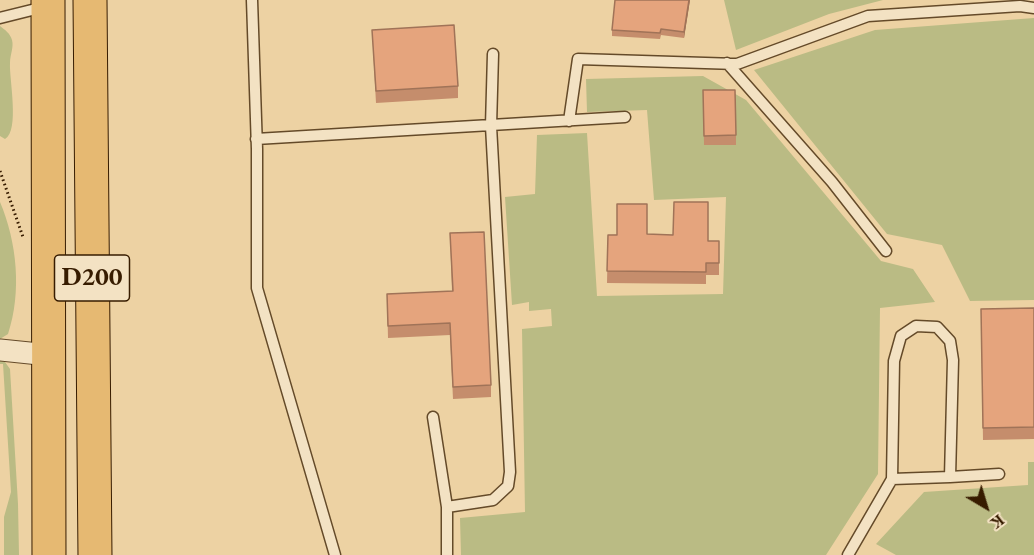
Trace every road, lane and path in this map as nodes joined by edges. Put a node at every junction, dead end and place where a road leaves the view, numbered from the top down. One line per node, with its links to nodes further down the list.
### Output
1 (90, 0): 21 (highway, D200)
2 (252, 0): 11 (lane)
3 (48, 3): 5 (lane); 14 (highway)
4 (1034, 8): 7 (lane)
5 (0, 18)
6 (493, 54): 10 (lane)
7 (727, 63): 9 (lane); 12 (lane)
8 (625, 117): 9 (lane)
9 (569, 121): 10 (lane)
10 (491, 126): 11 (lane); 19 (lane)
11 (256, 140): 22 (lane)
12 (886, 252)
13 (0, 350): 14 (street)
14 (49, 356): 20 (highway)
15 (433, 417): 19 (lane)
16 (999, 474): 17 (lane)
17 (950, 477): 18 (lane); 18 (lane)
18 (892, 478): 24 (lane)
19 (447, 507): 23 (lane)
20 (49, 555)
21 (95, 555)
22 (335, 555)
23 (447, 555)
24 (849, 555)

